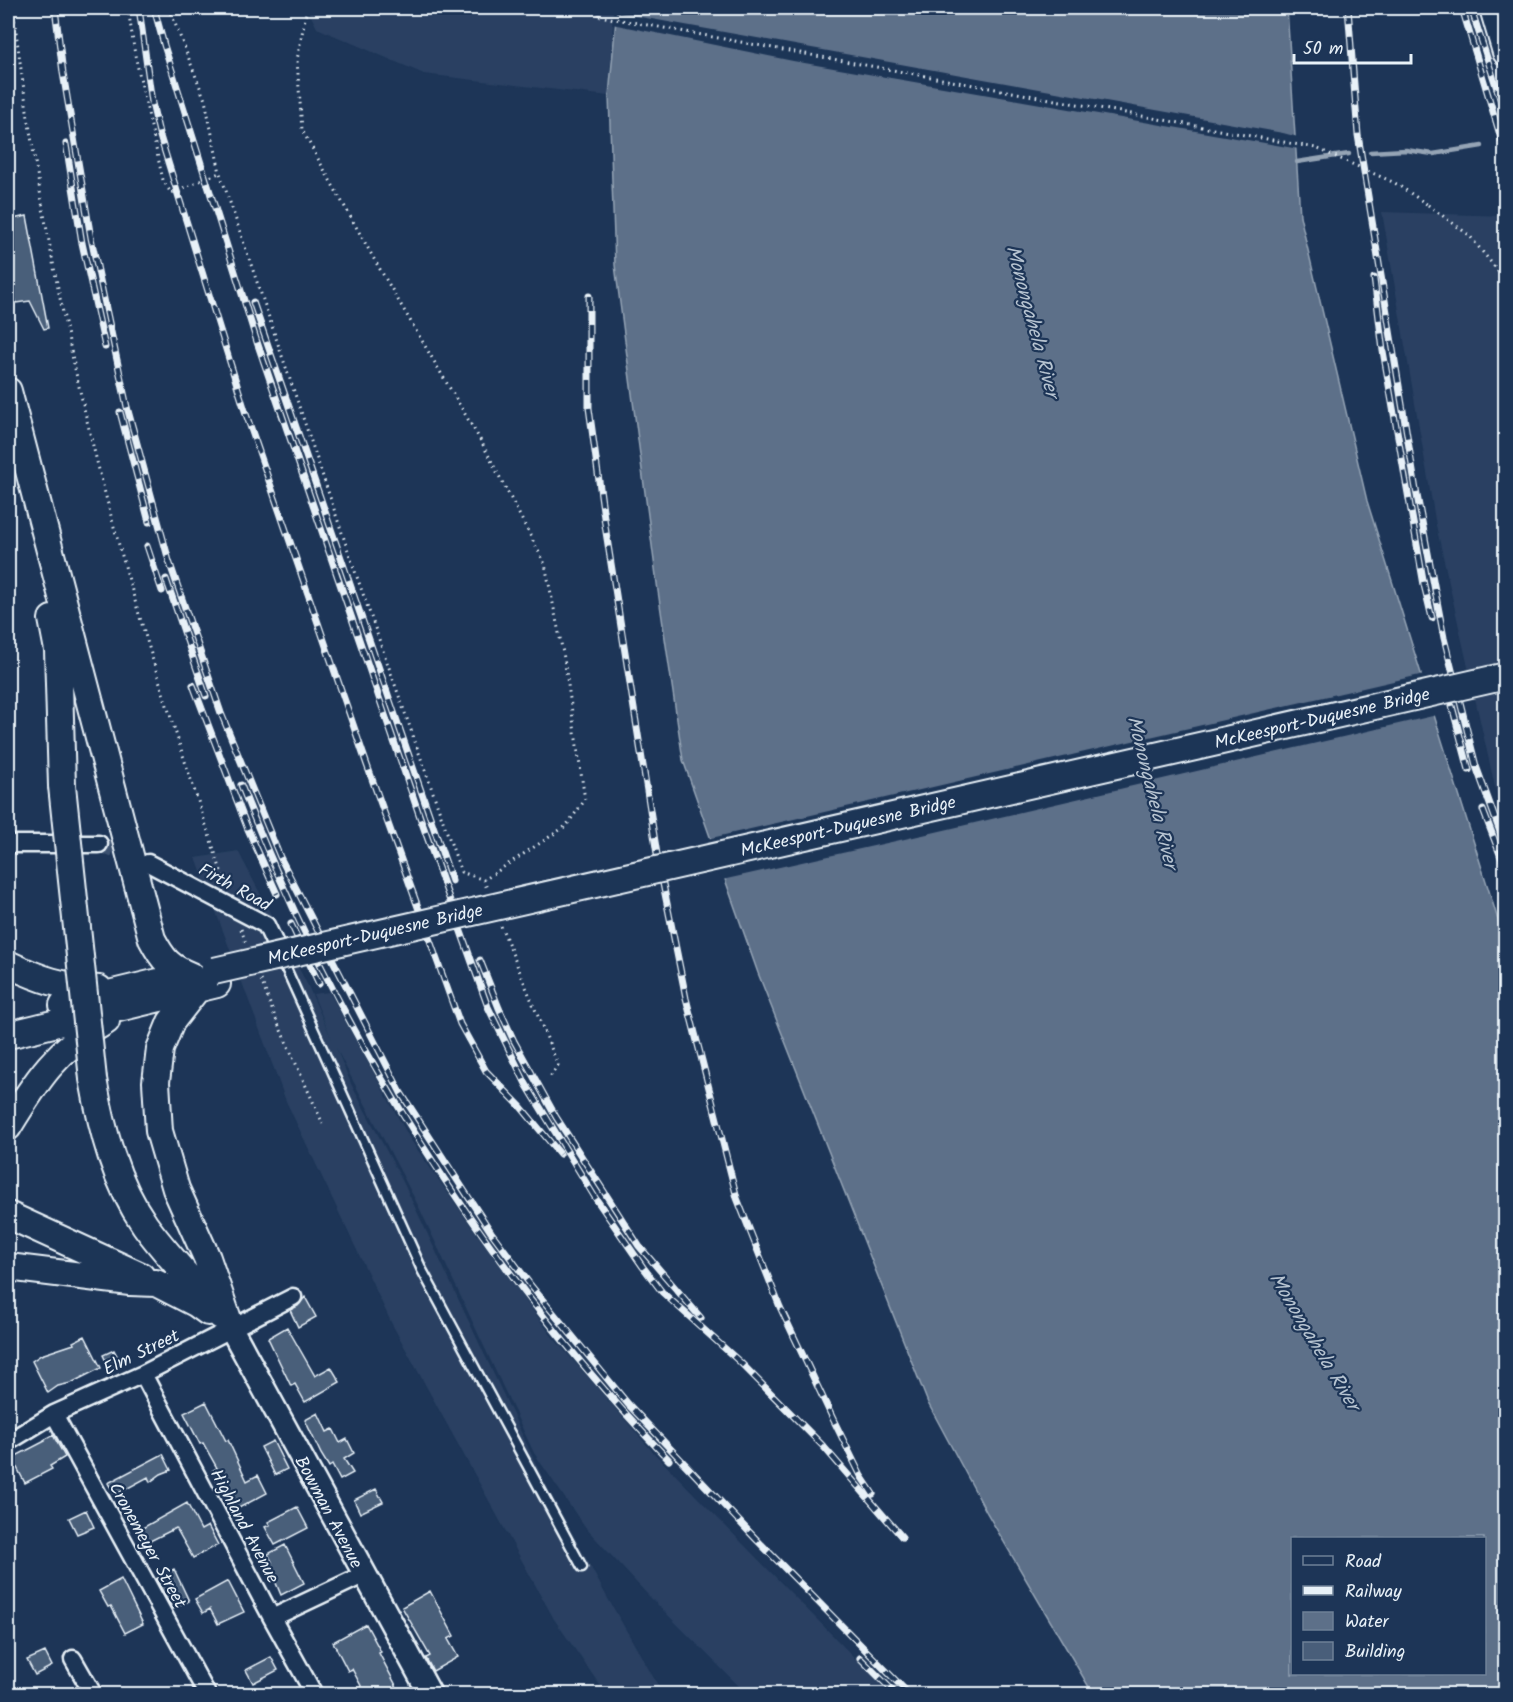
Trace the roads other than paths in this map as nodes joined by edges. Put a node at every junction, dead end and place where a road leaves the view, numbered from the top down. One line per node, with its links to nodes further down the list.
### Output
1 (1493, 8): 4 (main road)
2 (1504, 8): 3 (main road)
3 (1506, 12)
4 (1506, 52)
5 (11, 402): 13 (main road); 22 (main road, bridge)
6 (1506, 676): 13 (main road, McKeesport-Duquesne Bridge, bridge)
7 (1506, 690): 13 (main road, McKeesport-Duquesne Bridge)
8 (8, 844): 9 (street)
9 (99, 844)
10 (148, 863): 12 (street, Firth Road)
11 (8, 964): 14 (main road)
12 (284, 964): 26 (lane)
13 (205, 980): 14 (main road); 22 (main road)
14 (126, 998): 15 (main road); 16 (main road); 17 (main road)
15 (8, 1018)
16 (8, 1035)
17 (8, 1127)
18 (8, 1215): 20 (main road)
19 (8, 1267): 20 (main road)
20 (156, 1283): 22 (main road)
21 (293, 1297): 22 (street, Elm Street)
22 (231, 1328): 23 (street, Elm Street); 27 (main road, Bowman Avenue)
23 (143, 1374): 24 (street, Elm Street); 28 (street, Highland Avenue)
24 (54, 1414): 25 (street, Elm Street); 31 (street, Cronemeyer Street)
25 (8, 1442)
26 (582, 1568)
27 (363, 1575): 28 (street); 33 (main road, Bowman Avenue)
28 (272, 1618): 32 (street, Highland Avenue)
29 (73, 1659): 30 (street)
30 (93, 1695)
31 (207, 1695)
32 (314, 1695)
33 (430, 1695)

